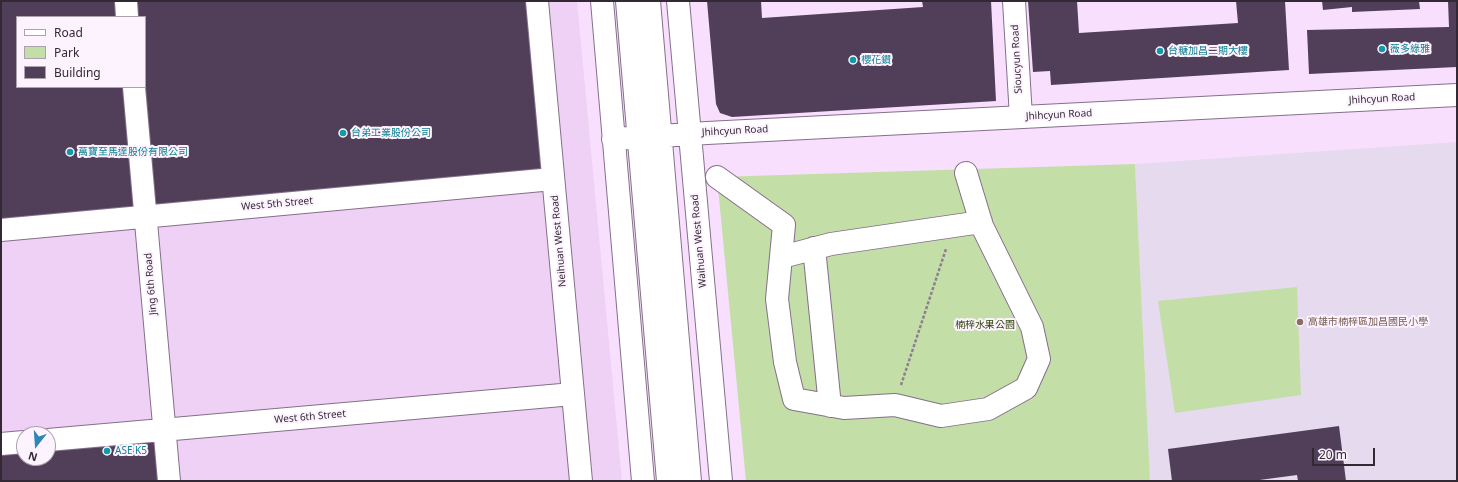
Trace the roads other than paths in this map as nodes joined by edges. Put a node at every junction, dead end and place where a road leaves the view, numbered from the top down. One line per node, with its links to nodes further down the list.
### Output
1 (126, 1): 8 (street)
2 (537, 1): 18 (street, Neihuan West Road)
3 (602, 1): 15 (street)
4 (627, 1): 14 (street)
5 (650, 1): 13 (street)
6 (678, 1): 12 (street, Waihuan West Road)
7 (1014, 1): 11 (street, Sioucyun Road)
8 (127, 16)
9 (134, 88): 19 (street, Jing 6th Road)
10 (1457, 95): 11 (street, Jhihcyun Road)
11 (1021, 117): 12 (street, Jhihcyun Road)
12 (690, 134): 13 (street, Jhihcyun Road); 35 (street, Waihuan West Road)
13 (660, 136): 14 (street, Jhihcyun Road); 34 (street)
14 (638, 138): 15 (street); 33 (street)
15 (613, 139): 32 (street)
16 (966, 173): 20 (street)
17 (717, 176): 23 (street)
18 (553, 179): 19 (street, West 5th Street); 24 (street, Neihuan West Road)
19 (145, 217): 21 (street, West 5th Street); 26 (street, Jing 6th Road)
20 (981, 222): 22 (street); 25 (street)
21 (1, 230)
22 (814, 248): 23 (street); 25 (street)
23 (782, 257): 25 (street)
24 (573, 394): 26 (street, West 6th Street); 31 (street, Neihuan West Road)
25 (830, 406)
26 (165, 430): 27 (street, West 6th Street); 30 (street, Jing 6th Road)
27 (56, 439)
28 (16, 443): 29 (street)
29 (1, 444)
30 (169, 481)
31 (581, 481)
32 (643, 481)
33 (668, 481)
34 (690, 481)
35 (721, 481)

